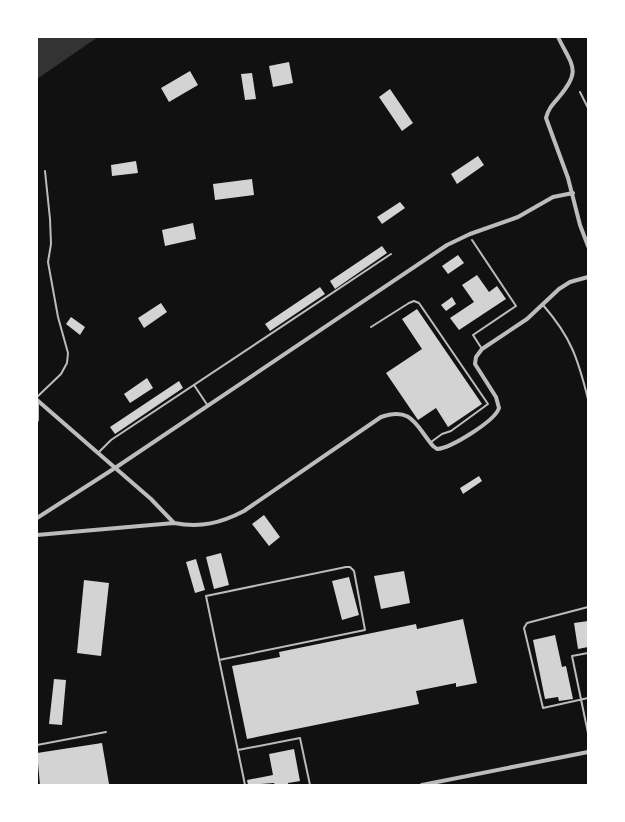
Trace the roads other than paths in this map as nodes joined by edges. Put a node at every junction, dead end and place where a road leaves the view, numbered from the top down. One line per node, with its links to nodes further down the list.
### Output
1 (558, 37): 5 (street)
2 (580, 92): 3 (lane)
3 (588, 108)
4 (45, 170): 14 (lane)
5 (573, 193): 7 (street); 17 (street)
6 (472, 240): 12 (lane)
7 (588, 246)
8 (391, 254): 13 (lane)
9 (588, 277): 10 (street)
10 (542, 304): 12 (street); 15 (lane)
11 (371, 327): 19 (lane)
12 (482, 349): 19 (street)
13 (194, 385): 17 (lane); 20 (lane)
14 (37, 399): 20 (street)
15 (588, 400)
16 (37, 405): 18 (street)
17 (208, 406): 21 (street)
18 (37, 420)
19 (430, 442): 23 (street)
20 (98, 453): 21 (street)
21 (115, 468): 22 (street); 23 (street)
22 (37, 518)
23 (174, 523): 24 (street)
24 (37, 535)
25 (588, 607): 29 (lane)
26 (588, 653): 29 (lane)
27 (219, 660): 27 (lane); 33 (lane)
28 (588, 698): 29 (lane)
29 (581, 700): 31 (lane)
30 (106, 732): 32 (lane)
31 (588, 733)
32 (37, 745)
33 (238, 750): 35 (lane); 36 (lane)
34 (588, 752): 37 (street)
35 (245, 785)
36 (310, 785)
37 (422, 785)

